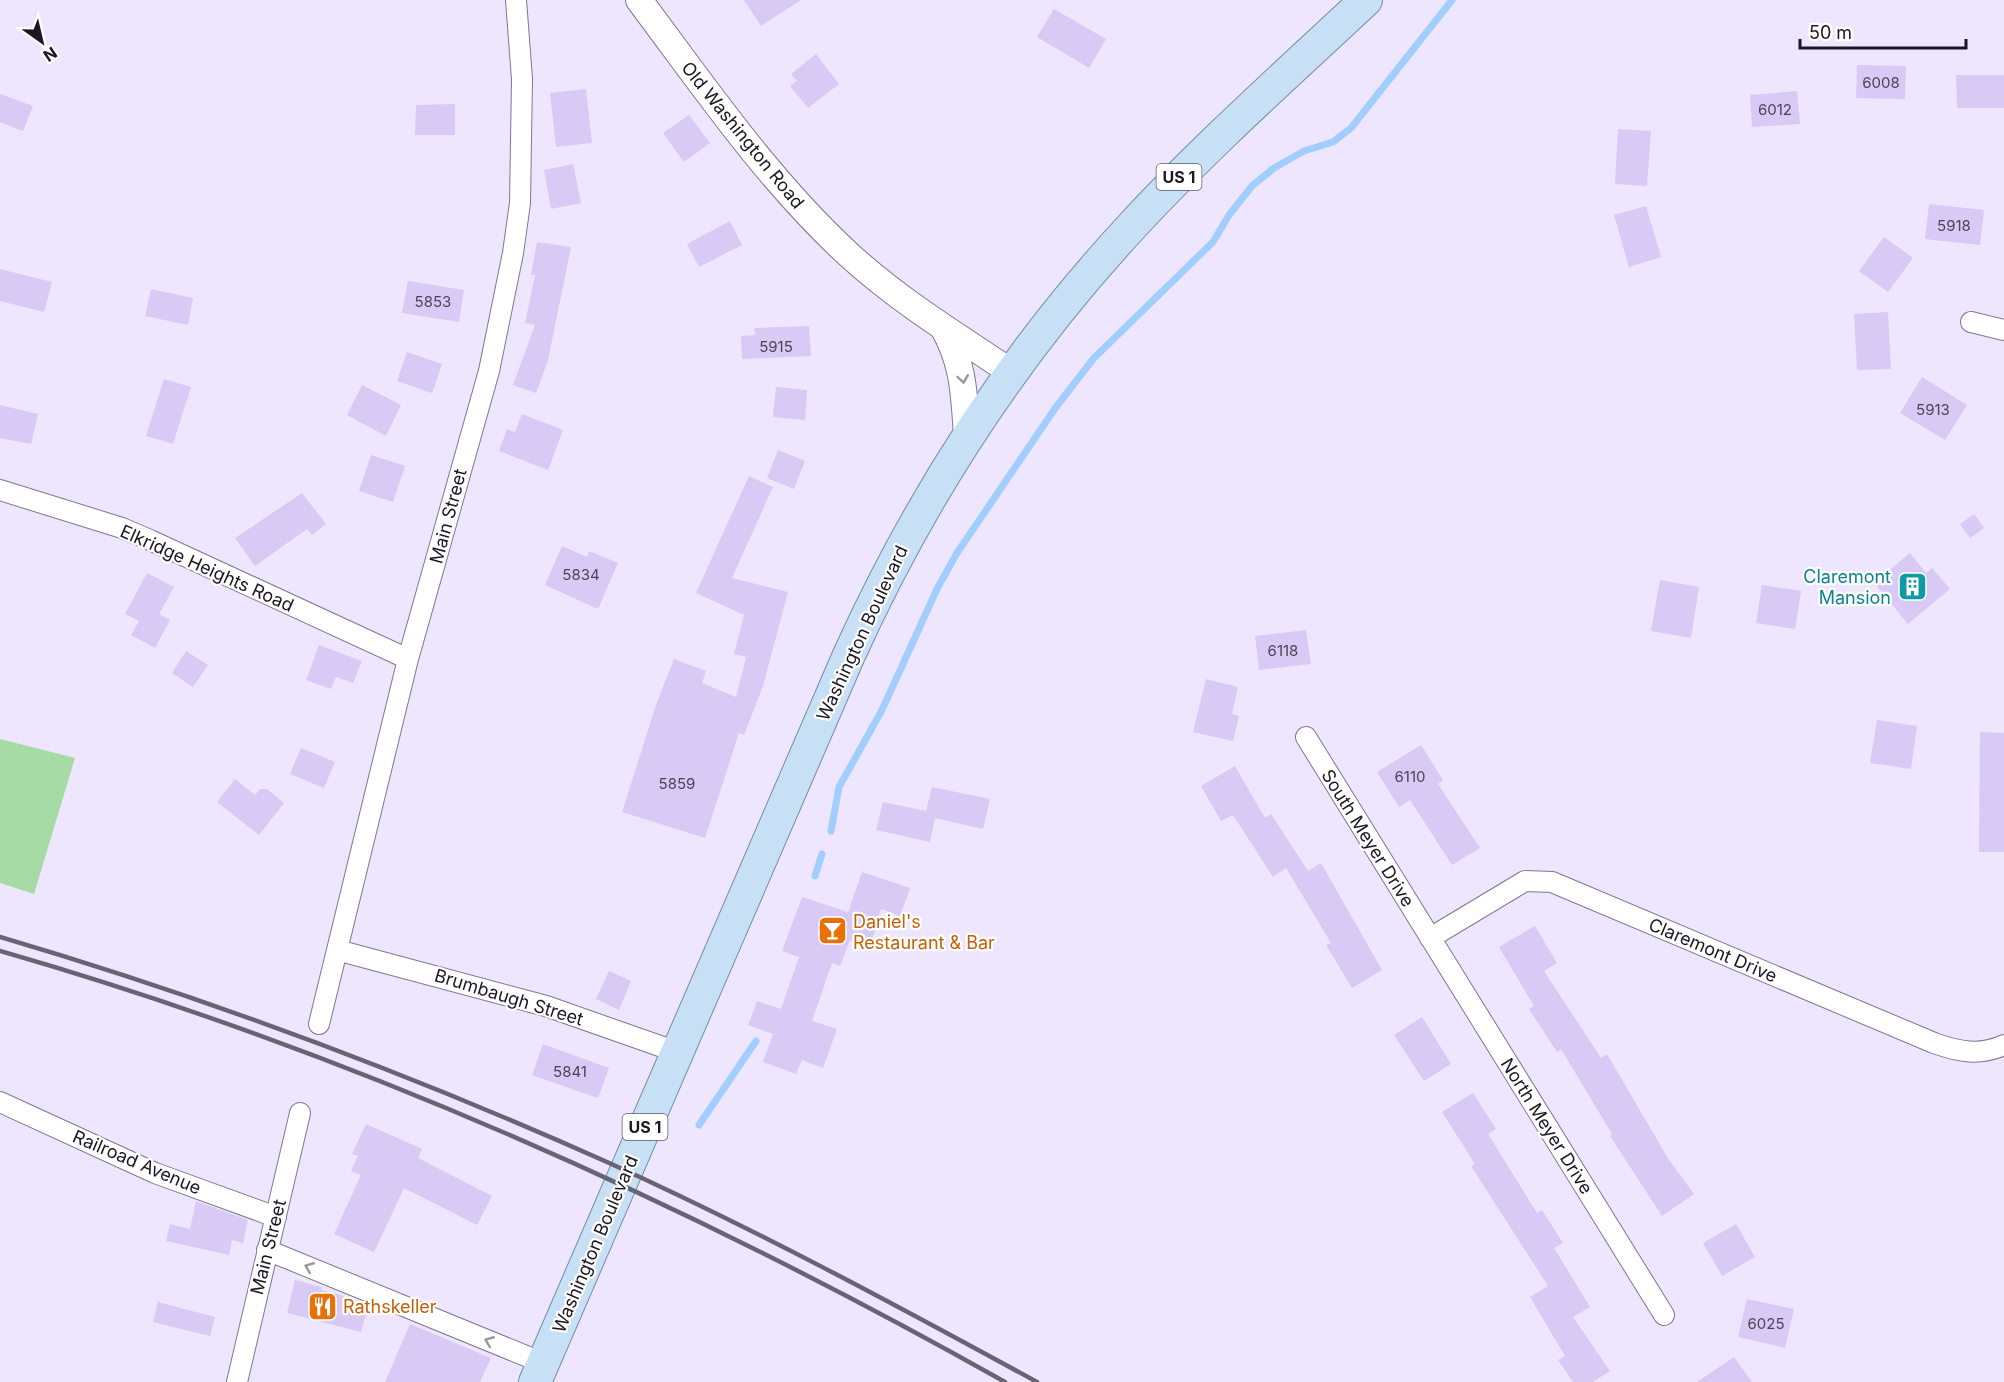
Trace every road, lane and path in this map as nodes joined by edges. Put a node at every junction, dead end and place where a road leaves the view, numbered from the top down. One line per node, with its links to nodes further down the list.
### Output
1 (516, 0): 10 (street, Main Street)
2 (639, 0): 5 (street, Old Washington Road)
3 (1366, 0): 7 (main road, Washington Boulevard / US 1)
4 (1971, 322): 6 (street)
5 (943, 327): 7 (street, Old Washington Road); 8 (street, Old Washington Road, one-way to 8)
6 (2004, 330)
7 (1011, 372): 8 (main road, Washington Boulevard / US 1)
8 (968, 436): 16 (main road, Washington Boulevard / US 1)
9 (0, 490): 10 (street, Elkridge Heights Road)
10 (408, 659): 13 (street, Main Street)
11 (1306, 737): 12 (street, South Meyer Drive)
12 (1430, 938): 15 (street, Claremont Drive); 21 (street, North Meyer Drive)
13 (338, 950): 14 (street, Main Street); 16 (street, Brumbaugh Street)
14 (319, 1024)
15 (2004, 1046)
16 (677, 1052): 22 (main road, Washington Boulevard / US 1)
17 (0, 1102): 19 (street, Railroad Avenue)
18 (300, 1113): 19 (street, Main Street)
19 (276, 1217): 20 (street, Main Street)
20 (267, 1250): 22 (street, one-way to 20); 23 (street, Main Street)
21 (1664, 1315)
22 (539, 1372)
23 (237, 1382)

